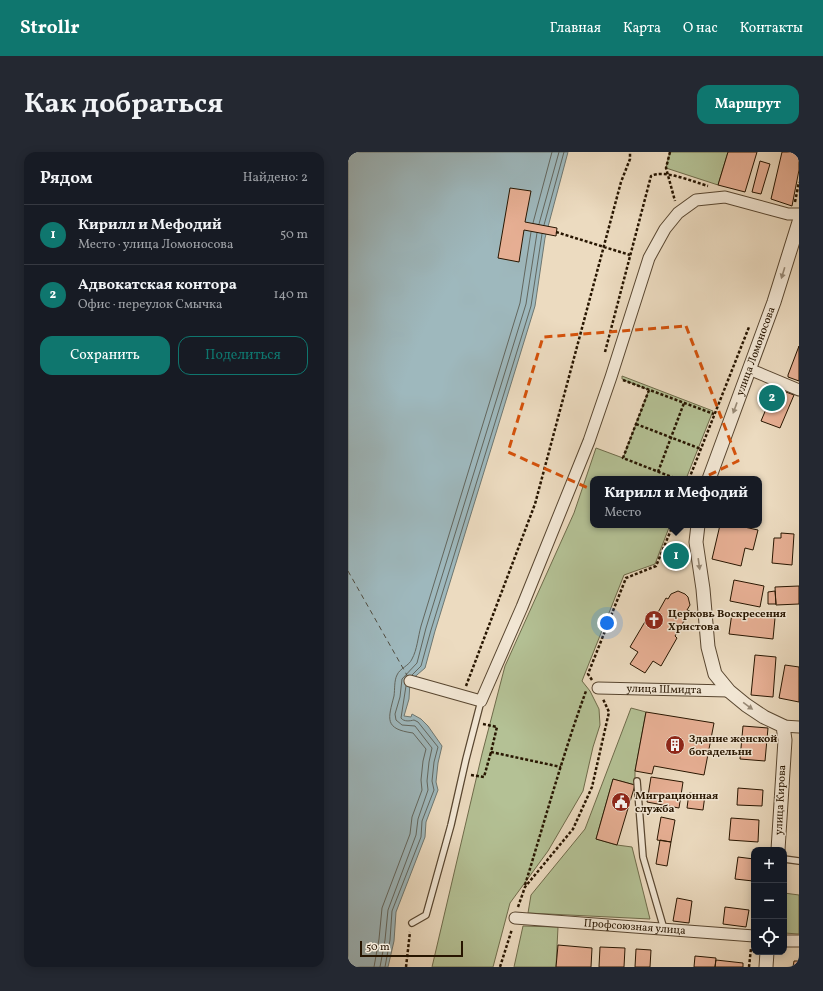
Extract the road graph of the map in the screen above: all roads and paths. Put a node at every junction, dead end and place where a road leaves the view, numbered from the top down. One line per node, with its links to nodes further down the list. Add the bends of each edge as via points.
1 (630, 152): 9 (path)
2 (670, 152): 3 (path, via 666,168)
3 (668, 174): 5 (path); 10 (path, via 656,173 651,176)
4 (799, 182): 6 (path)
5 (678, 213): 6 (street, via 696,200 725,197); 14 (street, via 665,229 649,258)
6 (794, 214)
7 (799, 222): 13 (street, улица Ломоносова, one-way to 13, via 774,302)
8 (556, 232): 9 (path)
9 (603, 247): 10 (path); 31 (path, via 535,504)
10 (630, 255): 12 (path)
11 (749, 326): 18 (path)
12 (604, 356)
13 (749, 369): 16 (street); 25 (street, улица Ломоносова, one-way to 25)
14 (611, 377): 15 (path); 32 (street, via 539,565)
15 (649, 390): 17 (path); 19 (path)
16 (799, 390)
17 (684, 403): 18 (path); 20 (path)
18 (714, 414): 21 (path)
19 (636, 424): 20 (path); 22 (path, via 623,458)
20 (671, 437): 21 (path); 22 (path)
21 (702, 449): 24 (path)
22 (658, 472): 23 (path)
23 (669, 476)
24 (690, 476)
25 (710, 476)
26 (672, 528): 29 (path, via 656,566 626,578 588,674)
27 (698, 528): 30 (street, one-way to 30, via 696,542 708,647 715,674)
28 (410, 681): 31 (street)
29 (593, 687): 30 (street, улица Шмидта); 37 (path, via 568,739); 43 (path, via 609,712 592,787 572,829)
30 (729, 691): 33 (street, one-way to 33, via 764,717)
31 (462, 695): 32 (street)
32 (481, 701): 38 (lane)
33 (783, 726): 35 (street); 40 (street, улица Кирова, via 785,740)
34 (497, 727): 36 (path)
35 (799, 727)
36 (491, 752): 37 (path); 38 (path, via 484,777)
37 (561, 767): 43 (path)
38 (463, 774): 45 (lane, via 426,915)
39 (637, 781): 46 (lane, via 643,857)
40 (778, 847)
41 (787, 859): 42 (lane)
42 (799, 861)
43 (525, 887): 44 (path)
44 (515, 918): 46 (street, Профсоюзная улица); 53 (path)
45 (412, 923): 52 (path)
46 (664, 928): 47 (street, Профсоюзная улица)
47 (751, 936)
48 (787, 941): 49 (street)
49 (799, 941)
50 (751, 952): 54 (path)
51 (767, 955): 55 (street)
52 (406, 967)
53 (500, 967)
54 (749, 967)
55 (766, 967)

